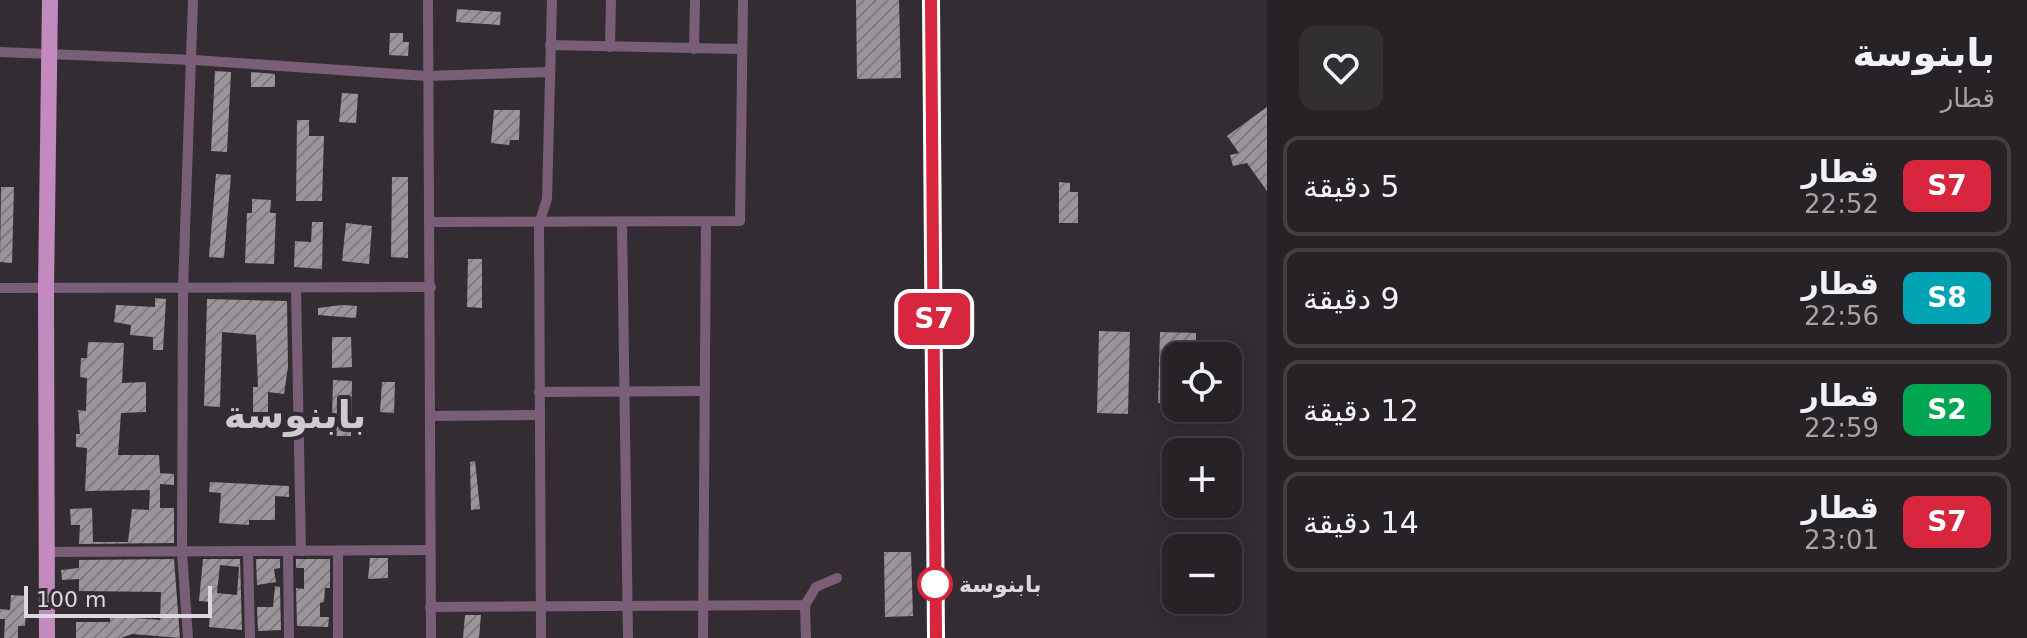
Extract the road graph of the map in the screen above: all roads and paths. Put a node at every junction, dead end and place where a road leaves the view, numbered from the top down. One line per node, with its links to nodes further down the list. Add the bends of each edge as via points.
1 (50, 0): 13 (main road)
2 (193, 0): 14 (street)
3 (428, 0): 16 (street)
4 (552, 0): 8 (street)
5 (611, 0): 9 (street)
6 (695, 0): 10 (street)
7 (743, 0): 11 (street)
8 (550, 45): 9 (street); 15 (street)
9 (610, 47): 10 (street)
10 (694, 49): 11 (street)
11 (740, 49): 18 (street, via 740,221)
12 (0, 52): 13 (street)
13 (51, 55): 14 (street); 24 (main road)
14 (194, 60): 16 (street); 25 (street)
15 (550, 72): 16 (street); 20 (street, via 547,199)
16 (427, 76): 17 (street)
17 (430, 222): 20 (street); 21 (street)
18 (706, 222): 19 (street); 26 (street)
19 (622, 223): 20 (street); 28 (street)
20 (539, 224): 27 (street)
21 (431, 287): 23 (street); 30 (street)
22 (0, 288): 24 (street)
23 (296, 288): 25 (street); 33 (street)
24 (46, 289): 25 (street); 34 (main road)
25 (183, 289): 35 (street)
26 (705, 391): 28 (street); 42 (street)
27 (539, 392): 28 (street); 29 (street)
28 (625, 392): 41 (street)
29 (539, 415): 30 (street); 40 (street)
30 (432, 416): 31 (street)
31 (430, 550): 37 (street); 43 (street)
32 (288, 551): 33 (street); 36 (street); 47 (street)
33 (301, 551): 37 (street)
34 (46, 552): 35 (street); 44 (main road)
35 (182, 552): 36 (street); 45 (street)
36 (248, 552): 46 (street)
37 (338, 552): 48 (street)
38 (837, 578): 39 (street, via 816,587)
39 (805, 605): 42 (street); 53 (street)
40 (542, 606): 41 (street); 43 (street); 50 (street)
41 (628, 606): 42 (street); 51 (street)
42 (703, 606): 52 (street)
43 (430, 607): 49 (street)
44 (47, 638)
45 (188, 638)
46 (250, 638)
47 (289, 638)
48 (338, 638)
49 (431, 638)
50 (541, 638)
51 (628, 638)
52 (703, 638)
53 (806, 638)

